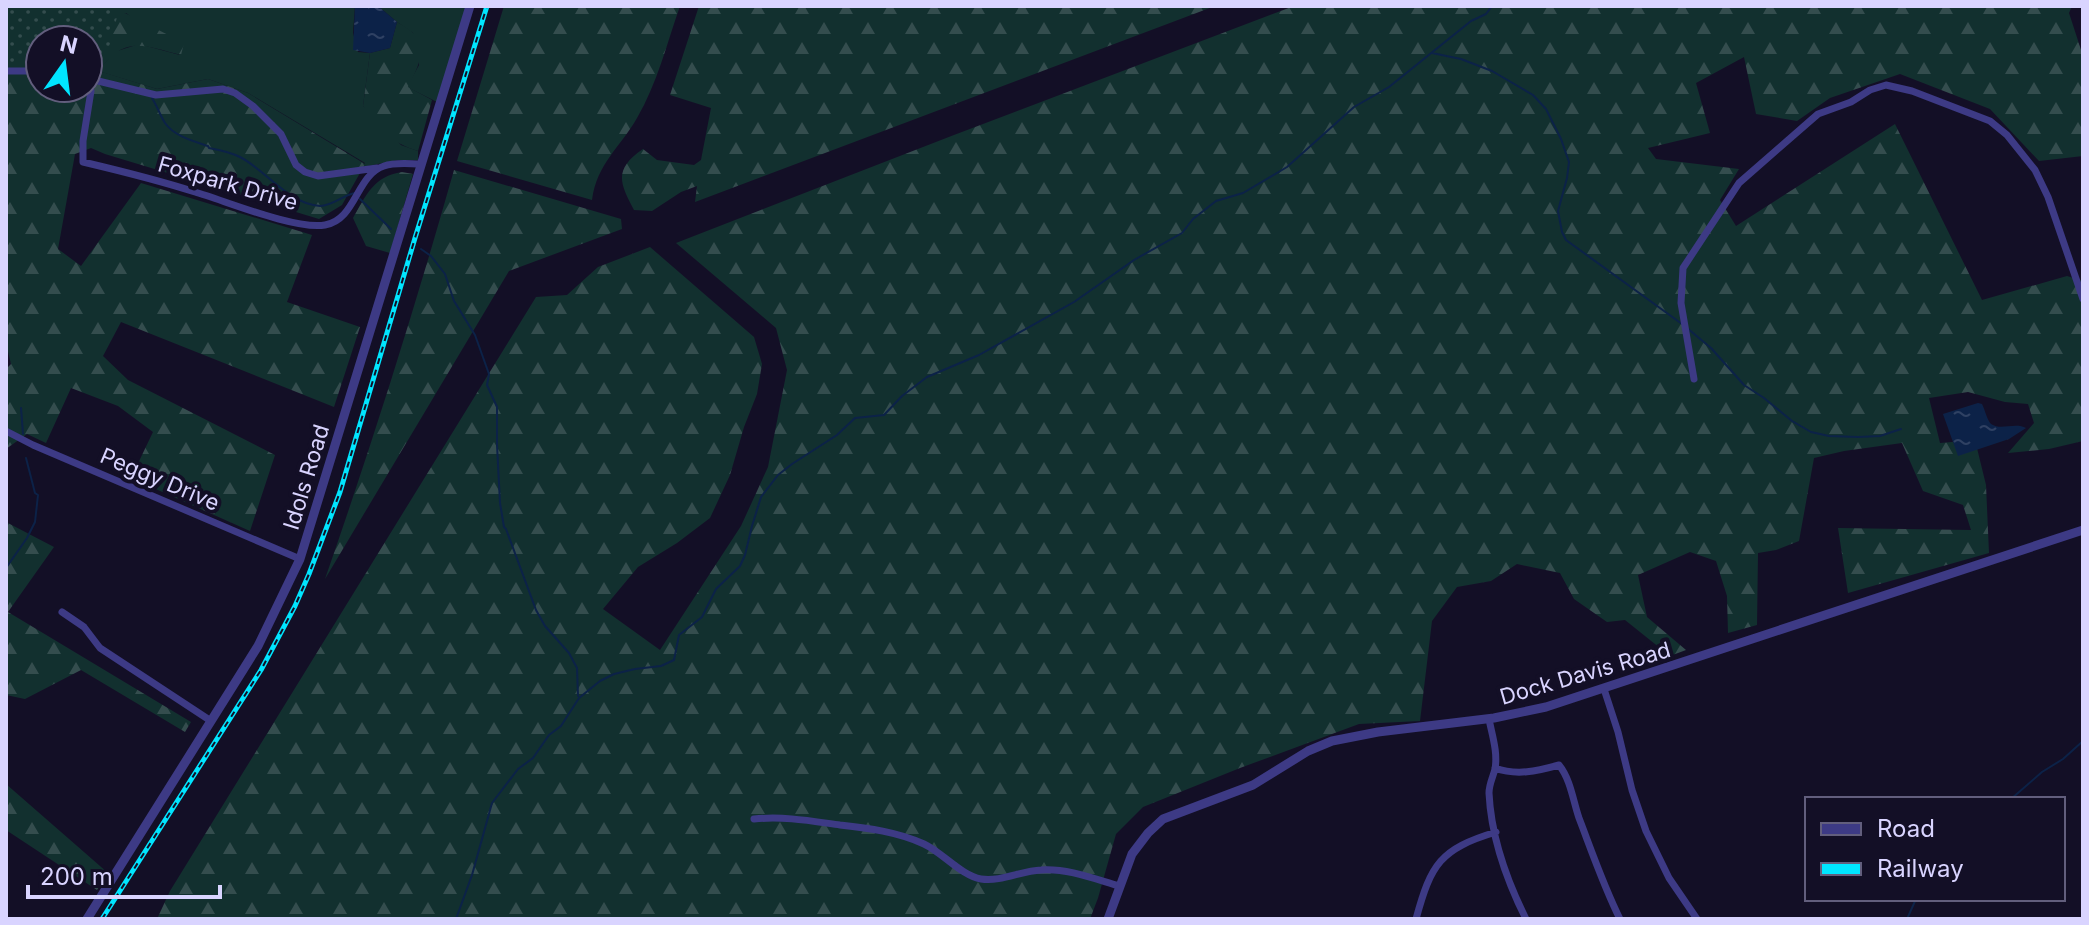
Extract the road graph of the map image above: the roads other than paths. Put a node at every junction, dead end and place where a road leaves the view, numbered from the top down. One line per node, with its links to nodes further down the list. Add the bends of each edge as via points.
1 (470, 6): 4 (street, Idols Road)
2 (104, 82): 5 (street, via 156,95 223,89 235,93 281,134 296,165 318,176)
3 (89, 104): 5 (street, Foxpark Drive, via 83,162 272,217 332,223 371,174)
4 (421, 164): 5 (street); 10 (street, Idols Road)
5 (384, 166)
6 (2083, 299): 7 (street, via 2048,197 2035,170 2007,135 1990,121 1886,85 1818,114 1739,183 1683,268 1681,303)
7 (1694, 379)
8 (6, 431): 10 (street, Peggy Drive)
9 (2083, 530): 12 (street, Dock Davis Road)
10 (300, 559): 14 (street, Idols Road, via 258,646)
11 (62, 612): 14 (street, via 84,627 100,648)
12 (1604, 689): 13 (street, Dock Davis Road); 24 (street, via 1646,831)
13 (1489, 719): 15 (street); 18 (street, Dock Davis Road, via 1321,744 1253,785 1157,823 1132,854)
14 (211, 721): 19 (street, Idols Road)
15 (1495, 768): 17 (street, via 1489,787); 23 (street, via 1509,773 1559,765)
16 (754, 819): 18 (street, via 781,817 876,830 921,842 977,878 995,880 1042,869)
17 (1496, 832): 21 (street, via 1469,840 1443,857 1425,887); 22 (street)
18 (1119, 886): 20 (street, Dock Davis Road)
19 (87, 919)
20 (1108, 919)
21 (1416, 919)
22 (1526, 919)
23 (1620, 919)
24 (1697, 919)

